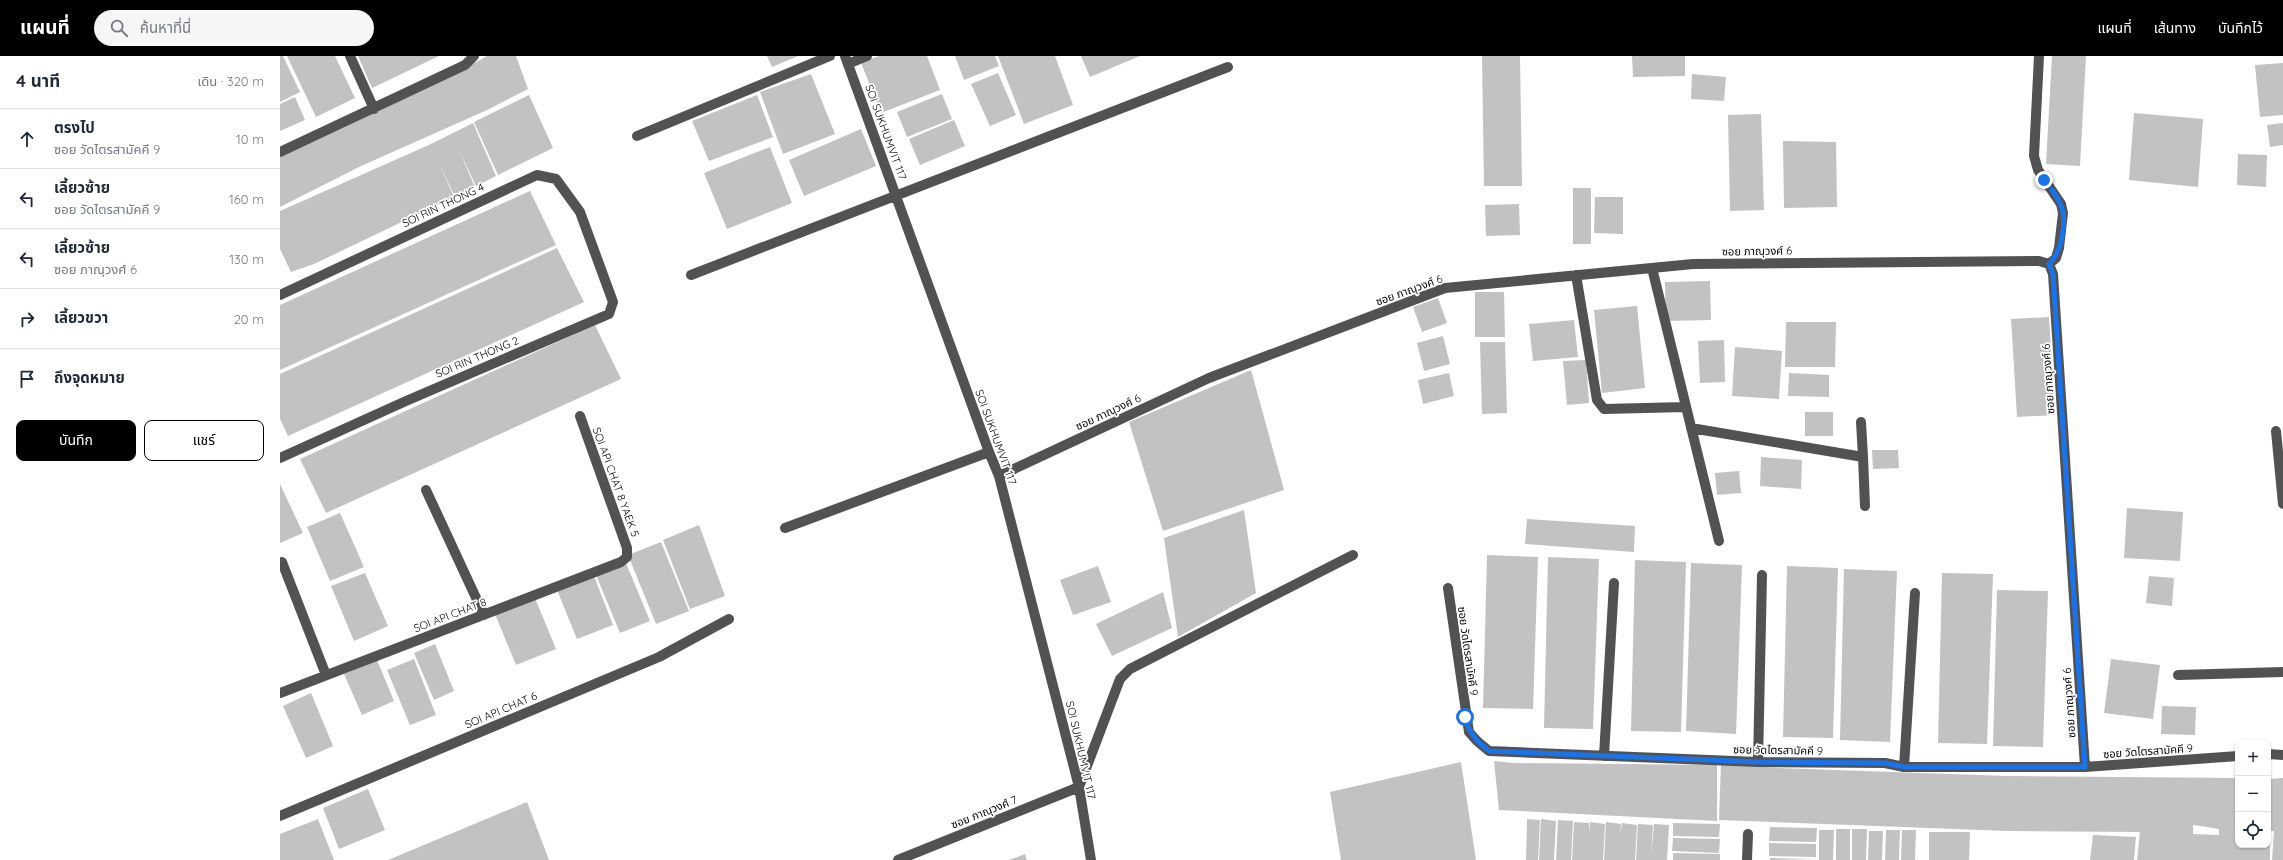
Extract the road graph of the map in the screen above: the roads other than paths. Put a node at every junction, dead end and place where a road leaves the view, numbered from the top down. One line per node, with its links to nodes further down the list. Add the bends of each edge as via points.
1 (350, 56): 8 (street)
2 (474, 56): 8 (street, via 464,65)
3 (830, 56): 9 (street)
4 (867, 56): 6 (street)
5 (2039, 56): 13 (street, via 2034,156 2038,170 2061,204 2062,213 2059,248 2056,258)
6 (847, 60): 11 (street, SOI SUKHUMVIT 117)
7 (1228, 66): 11 (street)
8 (374, 109): 10 (street)
9 (637, 136)
10 (280, 152)
11 (897, 197): 15 (street); 23 (street, SOI SUKHUMVIT 117)
12 (590, 237): 17 (street, SOI RIN THONG 4, via 580,212 556,179 537,175); 24 (street, SOI RIN THONG 2, via 611,292 613,302 609,314)
13 (2049, 264): 14 (street, ซอย ภาณุวงศ์ 6, via 2040,261 1693,264); 51 (street, ซอย ภาณุวงศ์ 6, via 2053,274)
14 (1652, 268): 16 (street, ซอย ภาณุวงศ์ 6); 18 (street)
15 (691, 275)
16 (1576, 275): 18 (street, via 1597,400 1604,409); 26 (street, ซอย ภาณุวงศ์ 6, via 1445,288 1209,378)
17 (280, 295)
18 (1686, 407): 21 (street)
19 (580, 416): 33 (street, SOI API CHAT 8 YAEK 5, via 627,548)
20 (1861, 422): 25 (street)
21 (1691, 428): 25 (street); 31 (street)
22 (2276, 431): 28 (street)
23 (989, 452): 26 (street, SOI SUKHUMVIT 117); 30 (street)
24 (280, 458)
25 (1863, 458): 29 (street)
26 (999, 476): 52 (street, SOI SUKHUMVIT 117)
27 (426, 490): 39 (street)
28 (2283, 504)
29 (1865, 506)
30 (785, 528)
31 (1719, 541)
32 (1353, 555): 52 (street, via 1130,669 1120,679)
33 (627, 557): 39 (street, SOI API CHAT 8, via 622,562)
34 (282, 562): 42 (street)
35 (1762, 575): 49 (street)
36 (1614, 583): 47 (street)
37 (1448, 588): 47 (street, ซอย วัดไตรสามัคคี 9, via 1465,717 1469,732 1477,741 1489,751)
38 (1915, 593): 50 (street)
39 (484, 615): 42 (street, SOI API CHAT 8)
40 (729, 619): 53 (street, SOI API CHAT 6, via 659,657)
41 (2283, 672): 43 (street)
42 (326, 675): 44 (street, SOI API CHAT 8)
43 (2178, 675)
44 (280, 693)
45 (2271, 754): 46 (street)
46 (2283, 755)
47 (1604, 756): 49 (street, ซอย วัดไตรสามัคคี 9)
48 (2235, 756): 51 (street, ซอย วัดไตรสามัคคี 9)
49 (1758, 762): 50 (street, ซอย วัดไตรสามัคคี 9, via 1885,763)
50 (1904, 767): 51 (street, ซอย วัดไตรสามัคคี 9)
51 (2085, 767)
52 (1079, 787): 55 (street, ซอย ภาณุวงศ์ 7); 56 (street, SOI SUKHUMVIT 117)
53 (280, 816)
54 (1748, 834): 57 (street)
55 (898, 860)
56 (1091, 860)
57 (1747, 860)

